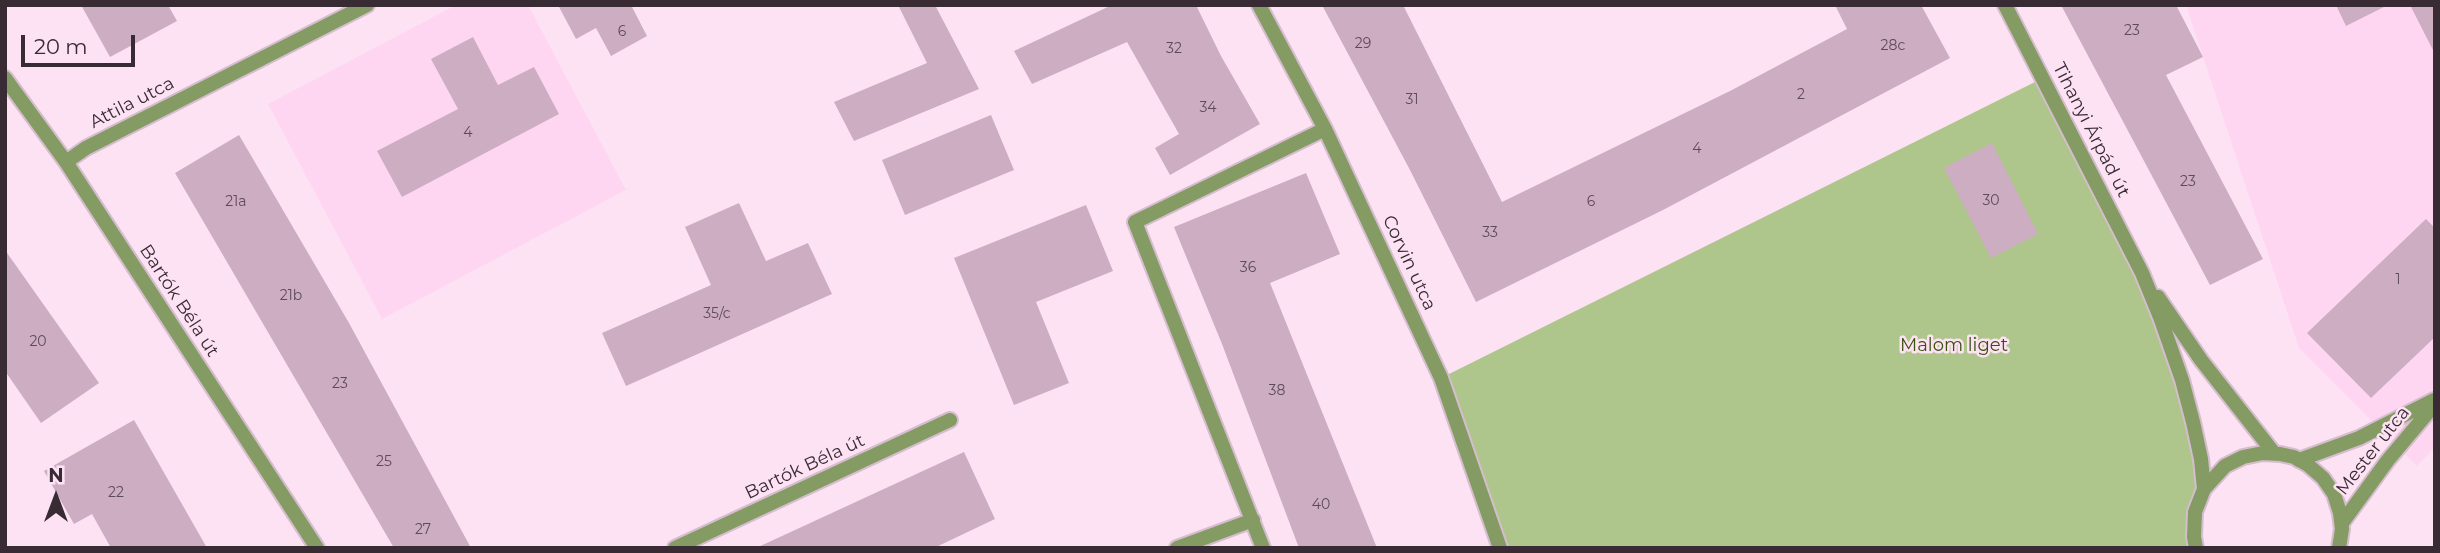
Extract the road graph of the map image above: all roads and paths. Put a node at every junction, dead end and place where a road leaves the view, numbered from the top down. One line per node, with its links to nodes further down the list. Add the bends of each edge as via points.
1 (367, 5): 6 (street, Attila utca)
2 (1259, 5): 5 (street, Corvin utca)
3 (2005, 5): 7 (street, Tihanyi Árpád út)
4 (5, 78): 6 (street, Bartók Béla út)
5 (1325, 129): 13 (street, via 1135,222); 19 (street, Corvin utca, via 1441,378)
6 (66, 162): 15 (street, Bartók Béla út)
7 (2142, 273): 10 (street, Tihanyi Árpád út); 12 (street, Tihanyi Árpád út, via 2182,380)
8 (2435, 402): 11 (street, Mester utca); 14 (street, Mester utca)
9 (950, 420): 16 (street, Bartók Béla út)
10 (2274, 453): 11 (street, Tihanyi Árpád út); 12 (street, Tihanyi Árpád út, via 2234,461)
11 (2300, 460): 14 (street, Tihanyi Árpád út, via 2329,486)
12 (2204, 489): 20 (street, Tihanyi Árpád út, via 2195,512)
13 (1252, 520): 17 (street); 18 (street)
14 (2342, 523): 21 (street, Tihanyi Árpád út)
15 (317, 548)
16 (675, 548)
17 (1177, 548)
18 (1263, 548)
19 (1500, 548)
20 (2196, 548)
21 (2339, 548)

